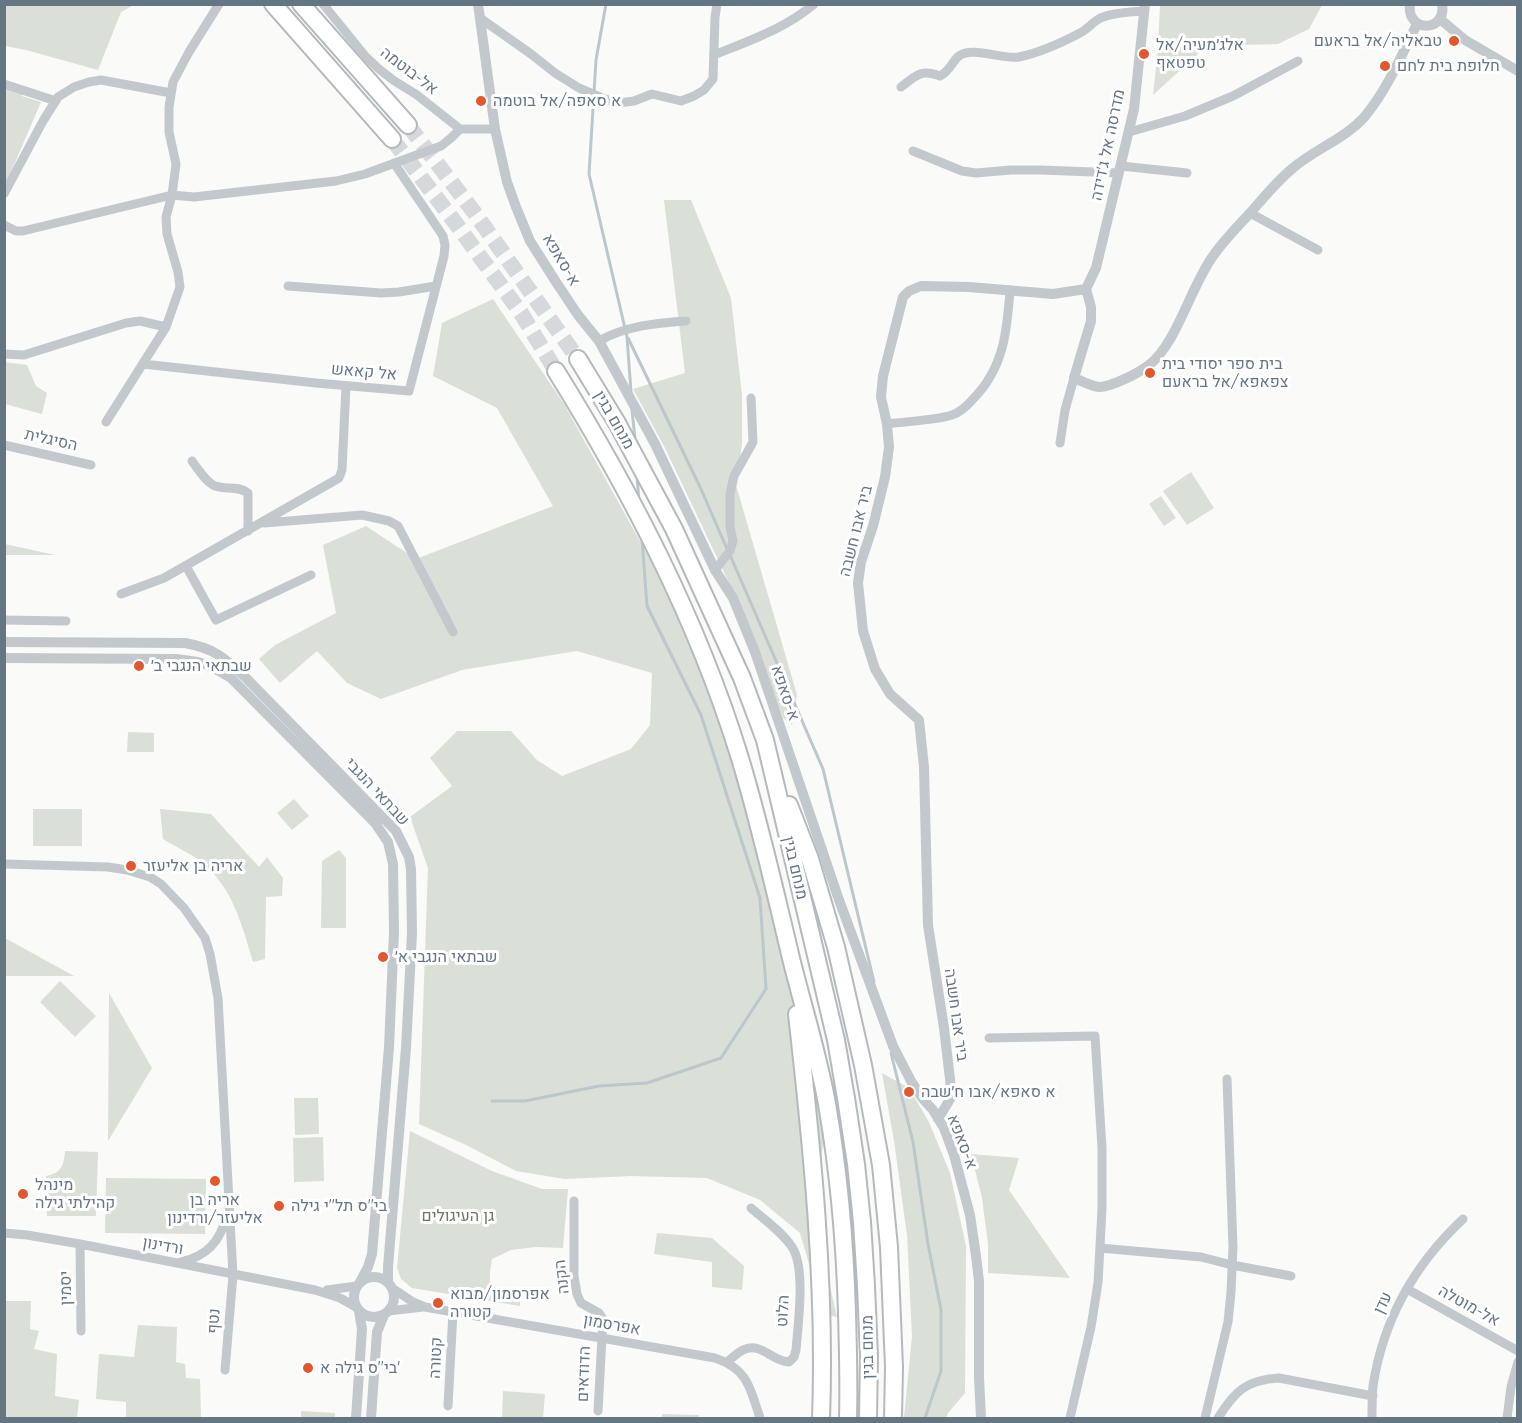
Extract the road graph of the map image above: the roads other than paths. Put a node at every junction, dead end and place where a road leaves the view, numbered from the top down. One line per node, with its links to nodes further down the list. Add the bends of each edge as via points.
1 (219, 4): 19 (street, via 189,52)
2 (273, 4): 25 (highway)
3 (301, 4): 21 (highway)
4 (323, 4): 22 (street, אל-בוטמה, via 379,69)
5 (478, 4): 11 (street, א-סאפא)
6 (717, 4): 14 (street)
7 (814, 4): 14 (street, via 775,30)
8 (1410, 4): 13 (street, via 1411,16)
9 (1442, 4): 12 (street)
10 (1145, 8): 18 (street, via 1101,17 1082,32 1017,57 967,53 940,76 920,74); 24 (street, מדרסה אל ג'דידה)
11 (480, 18): 14 (street, via 555,74 618,103 652,94 681,101 694,96 713,79); 23 (street, א-סאפא)
12 (1440, 19): 13 (street, via 1432,25); 16 (street)
13 (1417, 24): 32 (street, via 1365,116 1291,170)
14 (714, 55)
15 (1298, 61): 24 (street, via 1185,116)
16 (1518, 71)
17 (4, 84): 20 (street)
18 (901, 87)
19 (171, 93): 20 (street, via 101,80 74,87); 31 (street, via 169,132 176,164)
20 (56, 101): 30 (street)
21 (408, 126)
22 (460, 129): 23 (street); 27 (street, via 441,146)
23 (495, 129): 41 (street, א-סאפא, via 507,182 530,241)
24 (1129, 132): 28 (street, מדרסה אל ג'דידה)
25 (392, 139)
26 (913, 151): 28 (street, via 976,173)
27 (394, 163): 31 (street, via 336,181 194,197); 36 (street, אל קאאש, via 443,236 444,256)
28 (1120, 170): 29 (street); 37 (street, מדרסה אל ג'דידה, via 1096,268)
29 (1187, 173)
30 (4, 194)
31 (172, 195): 33 (street, via 23,231); 40 (street, via 166,217 167,234 180,287)
32 (1250, 213): 34 (street); 46 (street, via 1213,255 1167,343 1150,365 1128,378 1099,387)
33 (4, 225)
34 (1318, 250)
35 (288, 286): 36 (street, via 381,293)
36 (436, 286): 47 (street, אל קאאש, via 409,391)
37 (1086, 289): 38 (street, ביר אבו חשבה, via 1053,294); 46 (street, via 1091,321)
38 (1010, 290): 50 (street, via 1002,353 981,391 954,414); 50 (street, ביר אבו חשבה, via 921,286 903,297 883,376 881,397)
39 (686, 321): 41 (street, via 628,328)
40 (166, 327): 42 (street, via 140,321 126,323 24,355); 44 (street)
41 (599, 341): 58 (street, א-סאפא, via 656,444)
42 (4, 354)
43 (578, 359): 66 (highway, מנחם בגין, via 674,529 742,678)
44 (143, 364): 47 (street, אל קאאש); 49 (street)
45 (556, 371): 68 (highway, מנחם בגין, via 632,501 714,683 755,809)
46 (1074, 378): 51 (street)
47 (346, 386): 55 (street, via 339,478)
48 (751, 398): 58 (street, via 753,442 734,476 730,494 733,541)
49 (106, 422)
50 (888, 424): 71 (street, ביר אבו חשבה, via 885,477 858,583 863,632 875,669 890,694 919,720 928,925 952,1096)
51 (1060, 443)
52 (4, 445): 54 (street, הסיגלית)
53 (192, 461): 56 (street, via 213,485 242,488 248,493)
54 (91, 465)
55 (260, 524): 56 (street); 63 (street, via 362,515 398,526)
56 (248, 531): 57 (street)
57 (186, 566): 59 (street, via 216,620); 60 (street)
58 (715, 570): 71 (street, א-סאפא, via 733,598 755,652 893,1046 911,1081)
59 (311, 575)
60 (122, 594)
61 (4, 620): 62 (street)
62 (66, 621)
63 (453, 632)
64 (4, 642): 84 (street, שבתאי הנגבי, via 201,645 246,678 396,831 411,869 412,933 388,1267)
65 (4, 658): 83 (street, שבתאי הנגבי, via 176,659 210,666 231,678 313,759 375,823 388,842 394,885 389,1047 372,1254)
66 (765, 740): 105 (highway, מנחם בגין, via 836,1040 846,1098 861,1211 869,1356); 106 (highway, via 810,859 836,947 863,1065 881,1165 889,1247)
67 (4, 864): 73 (street, via 97,866 140,873 161,884 205,938 218,998)
68 (790, 956): 103 (highway, via 818,1250); 104 (highway, מנחם בגין, via 827,1104 840,1200)
69 (989, 1038): 78 (street, via 1095,1036 1102,1148)
70 (1227, 1079): 80 (street)
71 (938, 1119): 107 (street, א-סאפא, via 961,1179 976,1256)
72 (574, 1201): 92 (street, הקנה, via 574,1285 581,1303 603,1319)
73 (229, 1207): 79 (street, via 213,1245 201,1255); 81 (street)
74 (751, 1208): 94 (street, הלוט, via 783,1236 798,1258 796,1350 789,1362 752,1347)
75 (1463, 1219): 85 (street, עדן, via 1433,1250)
76 (4, 1233): 77 (street, ורדינון)
77 (80, 1244): 79 (street, ורדינון); 91 (street, יסמין)
78 (1100, 1248): 80 (street, via 1201,1257); 108 (street, via 1091,1327)
79 (177, 1263): 81 (street, ורדינון)
80 (1232, 1265): 82 (street); 109 (street, via 1228,1322)
81 (233, 1275): 86 (street, ורדינון); 96 (street, נטף)
82 (1291, 1276)
83 (358, 1284): 84 (street, via 377,1277); 86 (street, ורדינון); 88 (street, via 353,1297)
84 (390, 1286): 87 (street, אפרסמון); 90 (street, via 394,1300)
85 (1407, 1289): 93 (street, אל-מוטלה); 97 (street, עדן, via 1385,1335)
86 (315, 1290): 88 (street, ורדינון, via 340,1298)
87 (425, 1307): 89 (street, אפרסמון); 90 (street, אפרסמון)
88 (357, 1309): 90 (street, via 373,1317); 100 (street, via 362,1329)
89 (453, 1312): 92 (street, אפרסמון); 98 (street, קטורה)
90 (386, 1313): 101 (street, via 377,1332)
91 (81, 1331)
92 (601, 1338): 94 (street, אפרסמון); 99 (street, הדודאים)
93 (1518, 1351)
94 (727, 1362): 102 (street, via 743,1375)
95 (1518, 1362): 112 (street)
96 (225, 1370)
97 (1372, 1396): 110 (street, via 1266,1378 1245,1386); 111 (street, עדן)
98 (448, 1406)
99 (598, 1411)
100 (356, 1419)
101 (371, 1419)
102 (760, 1419)
103 (821, 1419)
104 (848, 1419)
105 (868, 1419)
106 (893, 1419)
107 (981, 1419)
108 (1070, 1419)
109 (1205, 1419)
110 (1218, 1419)
111 (1372, 1419)
112 (1506, 1419)

